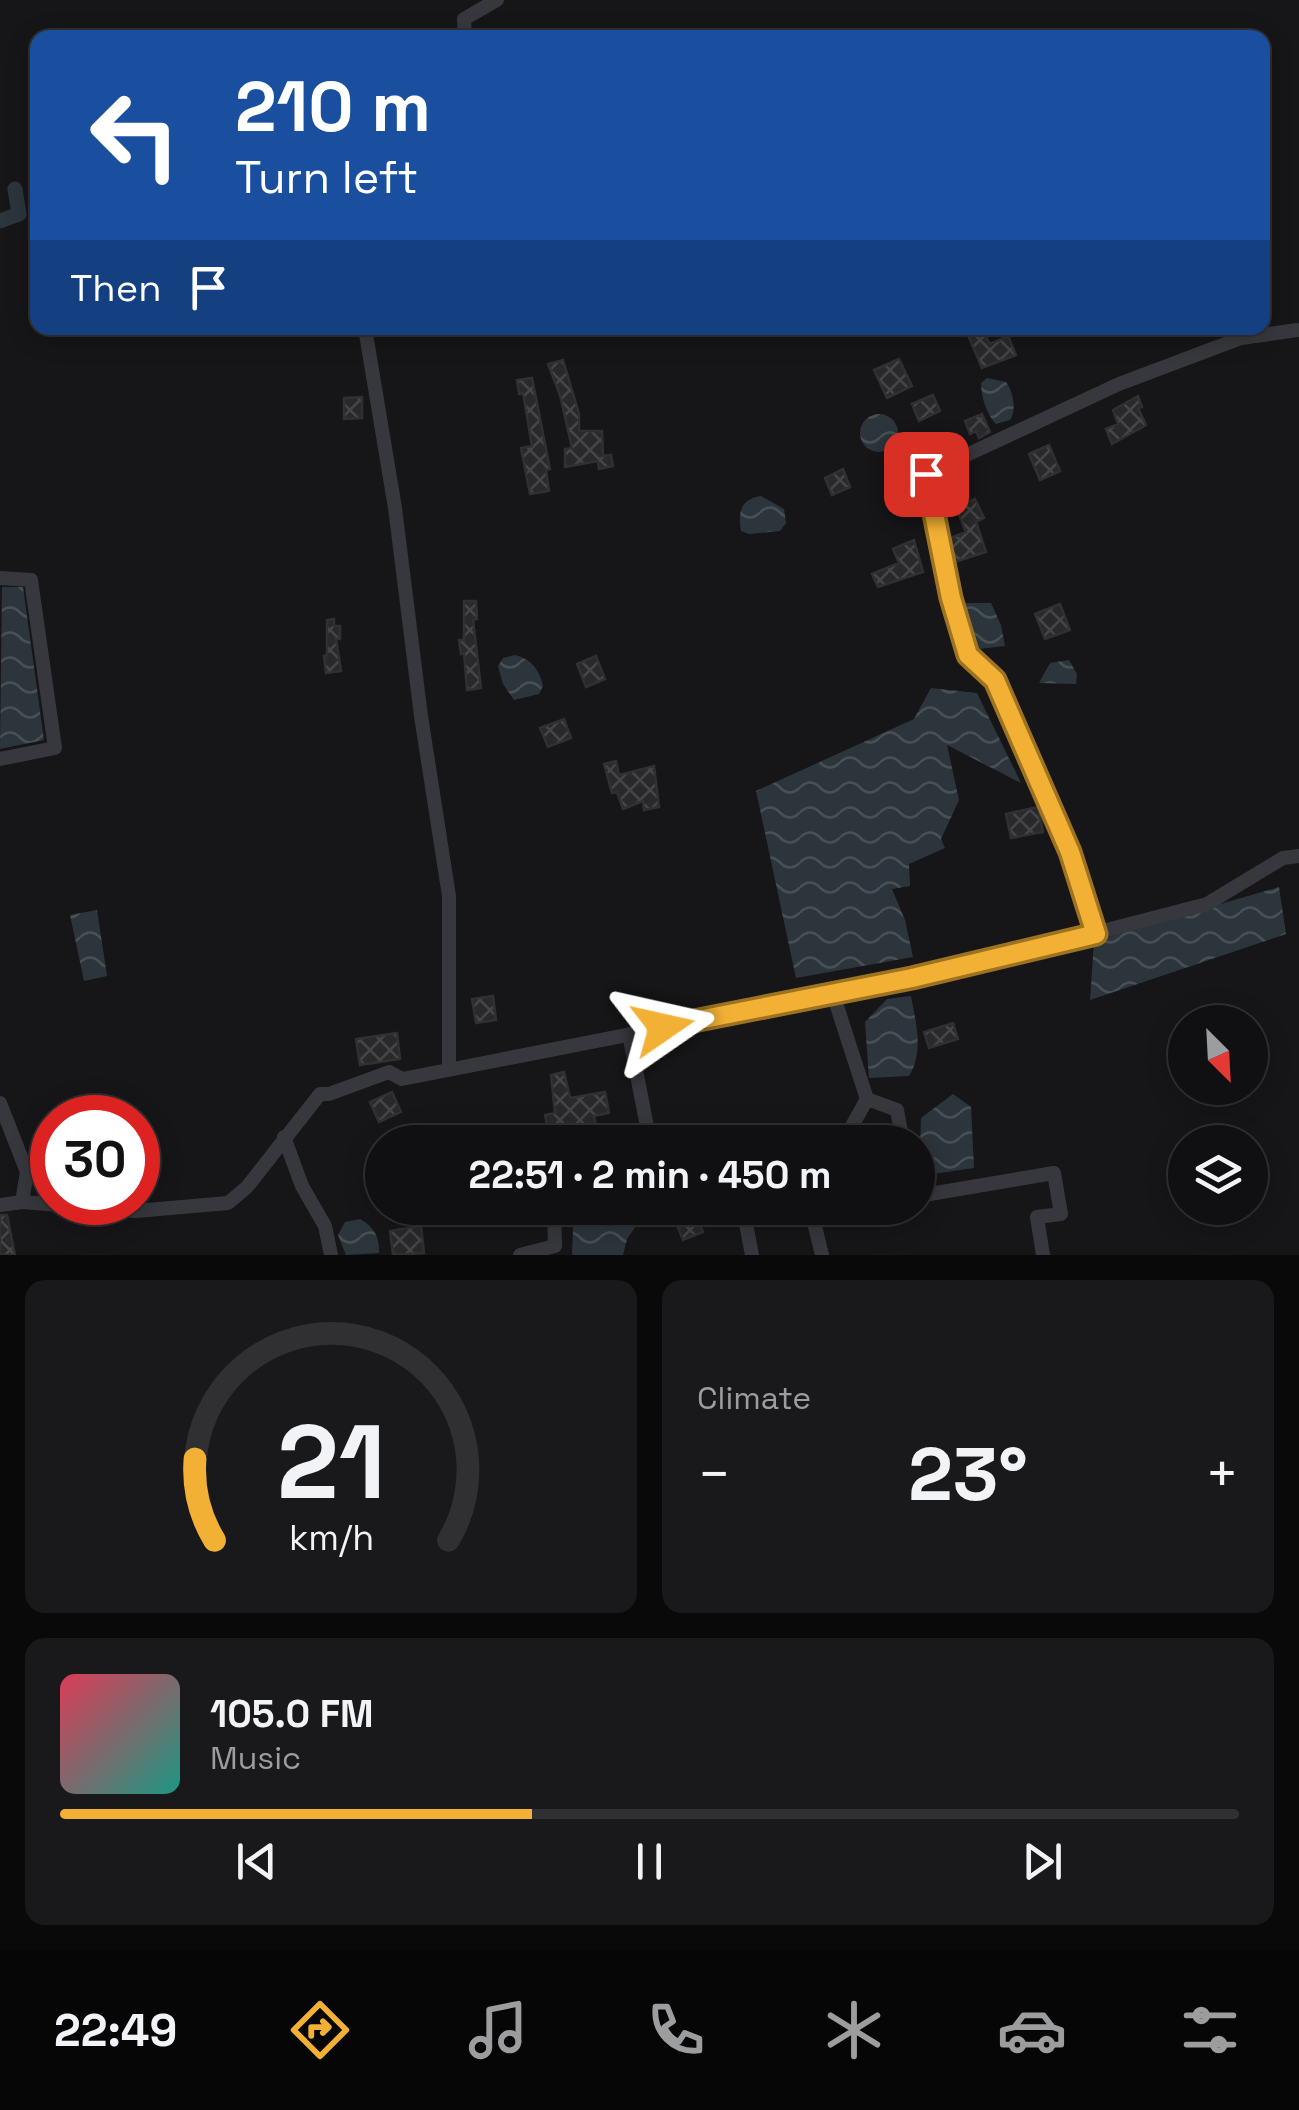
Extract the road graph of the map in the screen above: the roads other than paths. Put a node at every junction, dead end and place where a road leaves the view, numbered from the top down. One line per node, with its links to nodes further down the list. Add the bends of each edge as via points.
1 (497, 0): 2 (street, via 464,19)
2 (465, 30)
3 (1297, 330): 4 (street)
4 (1270, 334)
5 (366, 335): 13 (street, via 449,896)
6 (1263, 335): 10 (street, via 1119,384 926,474 968,655 995,680 1070,852)
7 (0, 578): 8 (street, via 31,580 55,748)
8 (0, 759)
9 (1299, 856): 10 (street, via 1282,858 1207,904)
10 (1096, 934): 11 (street)
11 (833, 994): 12 (street); 14 (street)
12 (629, 1034): 13 (street); 16 (street)
13 (448, 1069): 19 (street, via 402,1079 389,1072 320,1094)
14 (867, 1100): 17 (street); 18 (street, via 897,1110)
15 (0, 1104): 21 (street, via 27,1172)
16 (647, 1125)
17 (853, 1125)
18 (900, 1125)
19 (284, 1137): 21 (street, via 228,1203 136,1211); 26 (street, via 325,1226)
20 (935, 1193): 30 (street, via 1054,1174 1061,1214 1037,1217)
21 (22, 1202): 22 (street)
22 (0, 1205)
23 (554, 1225): 27 (street, via 555,1246)
24 (747, 1225): 28 (street)
25 (815, 1225): 29 (street)
26 (331, 1255)
27 (520, 1255)
28 (752, 1255)
29 (822, 1255)
30 (1043, 1255)

